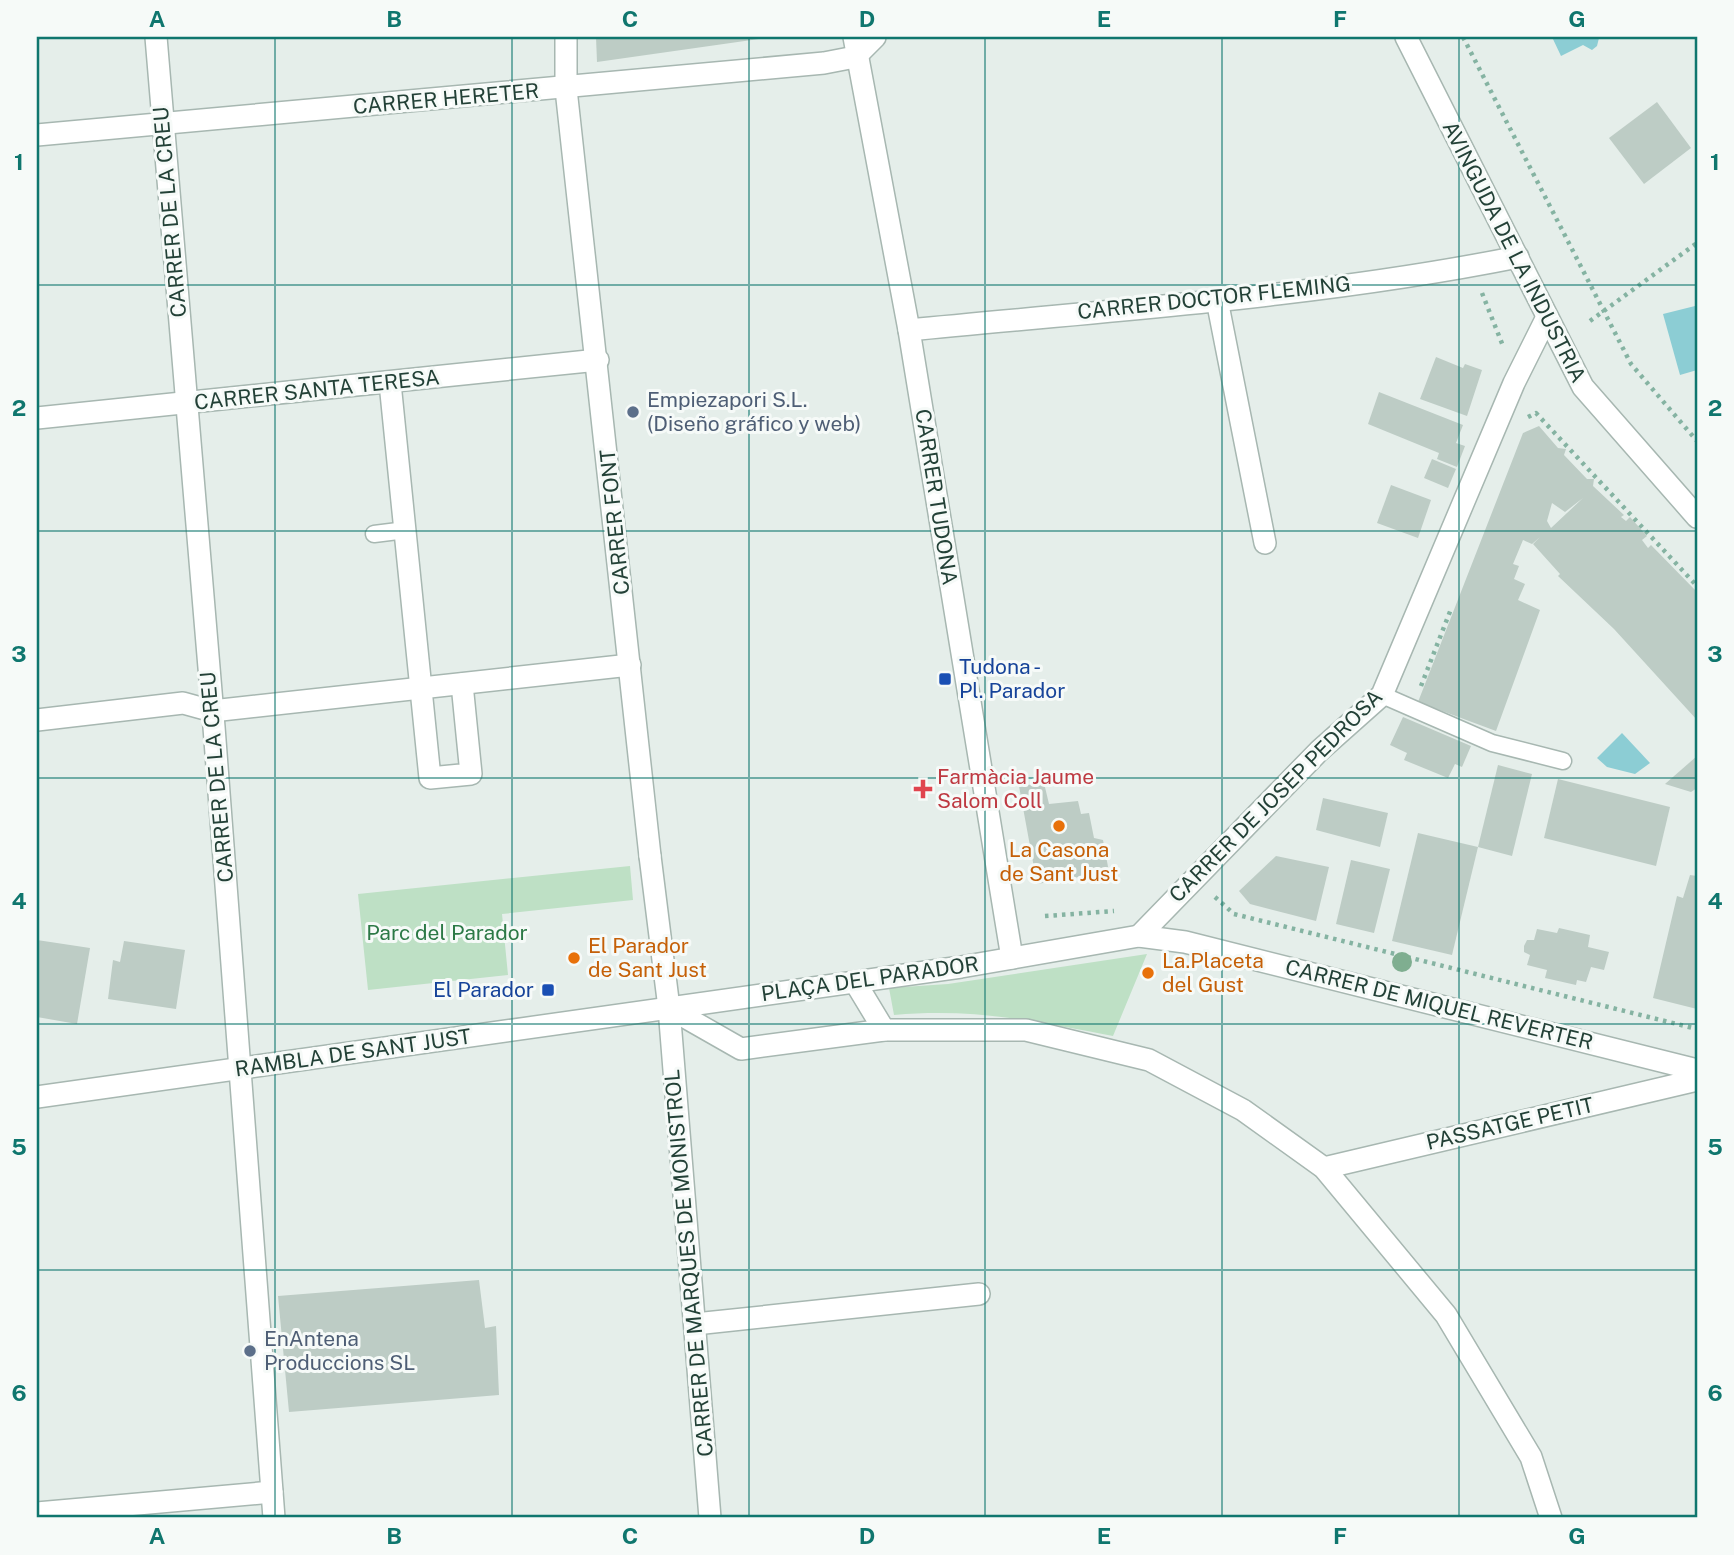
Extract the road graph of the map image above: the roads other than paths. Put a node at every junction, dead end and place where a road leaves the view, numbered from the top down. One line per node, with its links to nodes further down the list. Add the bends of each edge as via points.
1 (156, 37): 7 (street, CARRER DE LA CREU)
2 (566, 37): 6 (street, CARRER FONT)
3 (875, 37): 5 (street)
4 (1405, 37): 9 (street, AVINGUDA DE LA INDUSTRIA)
5 (855, 47): 6 (street, CARRER HERETER, via 824,63); 12 (street, CARRER TUDONA)
6 (566, 89): 7 (street, CARRER HERETER); 13 (street, CARRER FONT)
7 (163, 123): 8 (street, CARRER HERETER); 15 (street, CARRER DE LA CREU)
8 (37, 135)
9 (1518, 257): 10 (street, CARRER DOCTOR FLEMING, via 1452,270); 11 (street, AVINGUDA DE LA INDUSTRIA)
10 (1217, 300): 12 (street, CARRER DOCTOR FLEMING); 20 (street)
11 (1547, 317): 17 (street, AVINGUDA DE LA INDUSTRIA, via 1583,387); 24 (street, CARRER DE JOSEP PEDROSA, via 1514,383)
12 (909, 330): 29 (street, CARRER TUDONA)
13 (598, 360): 14 (street, CARRER SANTA TERESA); 21 (street, CARRER FONT)
14 (390, 383): 15 (street, CARRER SANTA TERESA); 18 (street)
15 (186, 404): 16 (street, CARRER SANTA TERESA); 25 (street, CARRER DE LA CREU)
16 (37, 418)
17 (1697, 517)
18 (406, 530): 19 (lane); 23 (street)
19 (374, 534)
20 (1265, 543)
21 (630, 665): 22 (street); 31 (street, CARRER FONT)
22 (462, 684): 23 (street); 23 (street, via 471,774 430,778)
23 (422, 688): 25 (street)
24 (1382, 695): 27 (lane, via 1492,743); 28 (street, CARRER DE JOSEP PEDROSA, via 1319,751)
25 (212, 711): 26 (street, via 183,703); 33 (street, CARRER DE LA CREU)
26 (37, 720)
27 (1563, 761)
28 (1139, 936): 29 (street, PLAÇA DEL PARADOR); 34 (street, CARRER DE MIQUEL REVERTER, via 1185,942)
29 (1012, 958): 30 (street, PLAÇA DEL PARADOR)
30 (855, 982): 31 (street, PLAÇA DEL PARADOR); 32 (street)
31 (669, 1008): 32 (street, via 741,1049); 33 (street, RAMBLA DE SANT JUST); 39 (street, CARRER DE MARQUES DE MONISTROL)
32 (884, 1030): 37 (street, via 1026,1030 1149,1060 1243,1110)
33 (240, 1070): 36 (street, RAMBLA DE SANT JUST); 40 (street, CARRER DE LA CREU)
34 (1697, 1070)
35 (1697, 1080): 37 (street, PASSATGE PETIT)
36 (37, 1097)
37 (1324, 1168): 44 (street, via 1446,1315 1531,1457)
38 (979, 1294): 39 (street)
39 (695, 1324): 43 (street, CARRER DE MARQUES DE MONISTROL)
40 (272, 1492): 41 (street); 42 (street, CARRER DE LA CREU)
41 (37, 1513)
42 (274, 1518)
43 (709, 1518)
44 (1551, 1518)

